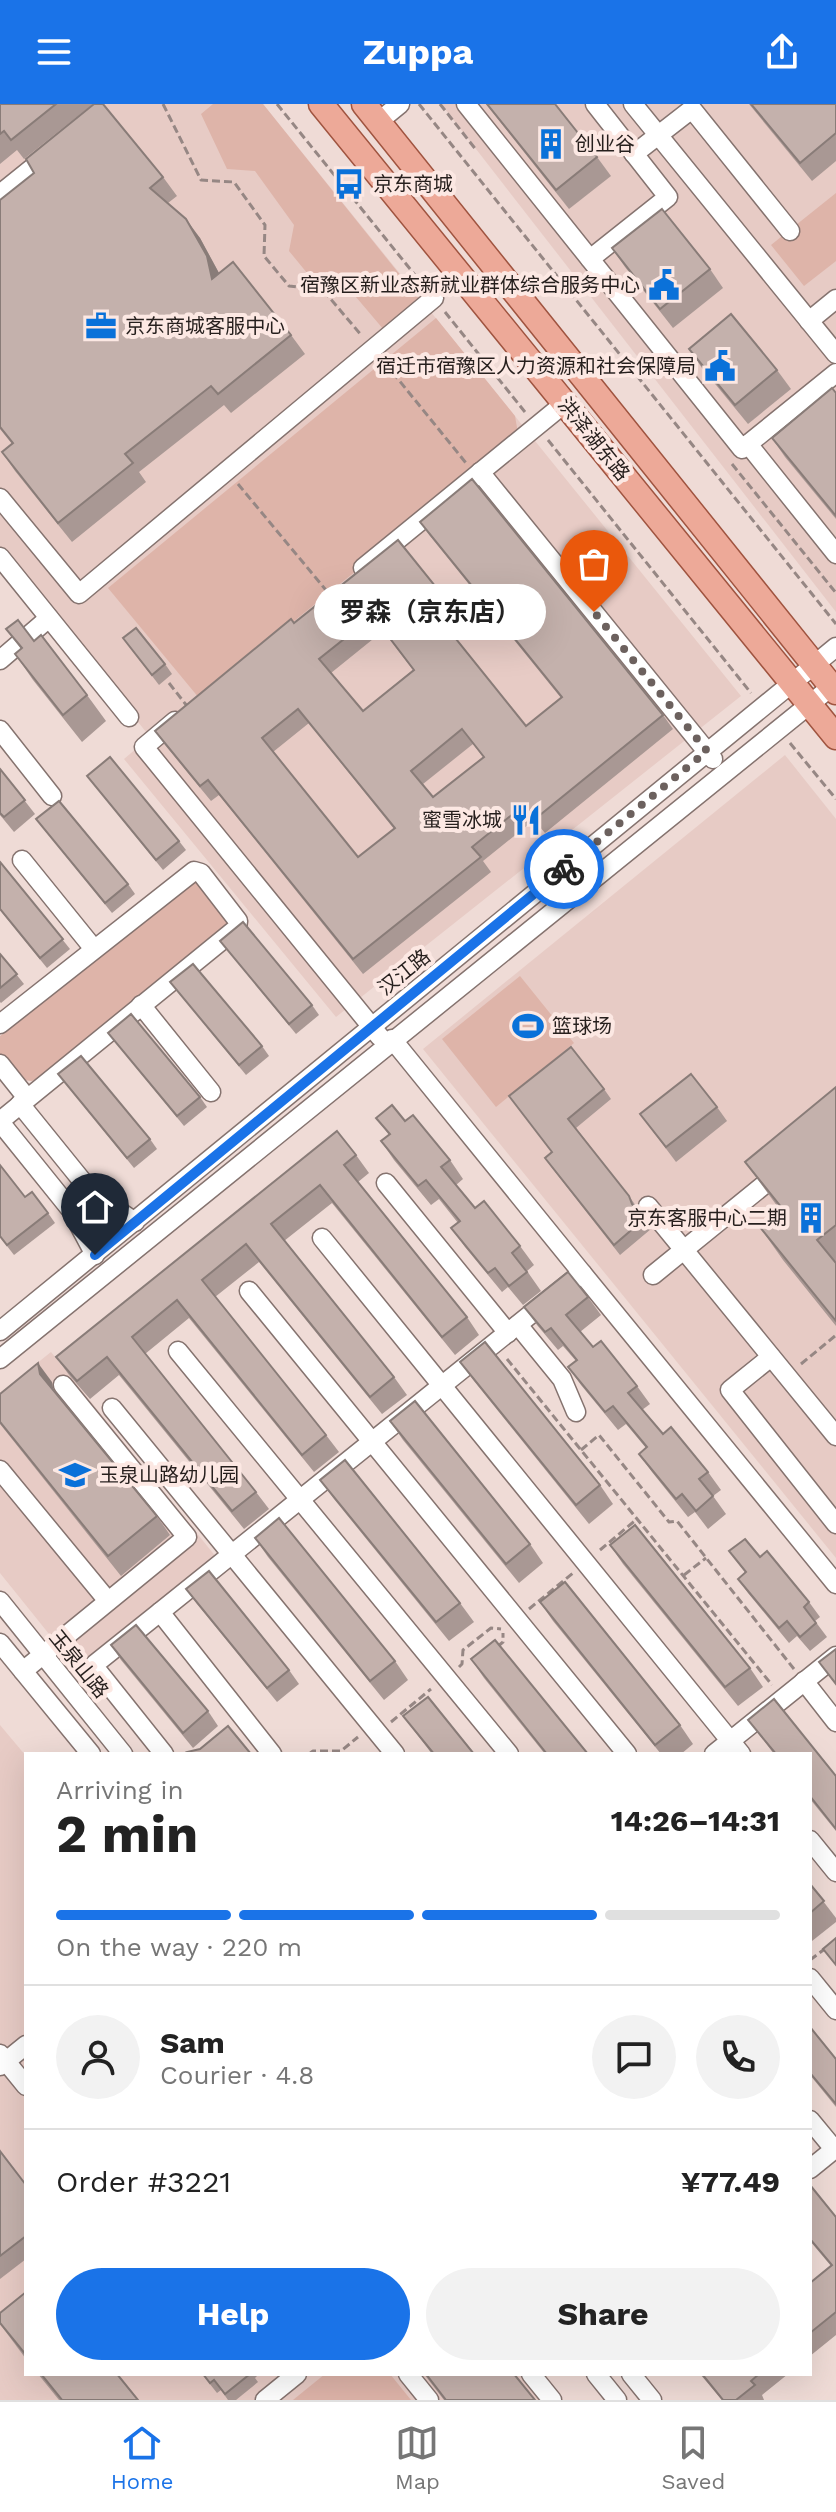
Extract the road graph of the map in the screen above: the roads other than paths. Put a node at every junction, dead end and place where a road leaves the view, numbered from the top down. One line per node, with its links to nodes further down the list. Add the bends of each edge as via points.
1 (321, 104): 19 (main road, 洪泽湖东路)
2 (400, 104): 7 (street)
3 (595, 104): 10 (street)
4 (633, 104): 8 (street)
5 (473, 106): 13 (street)
6 (695, 106): 8 (street); 12 (street)
7 (371, 113): 29 (main road, 洪泽湖东路)
8 (659, 135): 10 (street); 16 (street)
9 (62, 144): 11 (street)
10 (634, 154): 13 (street, via 668,197)
11 (0, 194)
12 (790, 231)
13 (590, 259): 20 (street, via 742,449)
14 (434, 298): 22 (street, via 79,594)
15 (836, 299): 16 (street)
16 (809, 321): 17 (street)
17 (836, 354)
18 (836, 373): 20 (street)
19 (565, 403): 21 (street); 30 (main road, 洪泽湖东路)
20 (748, 444): 23 (street)
21 (478, 474): 25 (street); 37 (street)
22 (0, 498)
23 (836, 554)
24 (0, 557): 26 (street)
25 (330, 595)
26 (49, 618): 28 (street); 34 (street)
27 (836, 647): 29 (street, 汉江路)
28 (0, 660)
29 (814, 664): 30 (street, 汉江路); 31 (main road, 洪泽湖东路)
30 (791, 683): 32 (main road, 洪泽湖东路); 37 (street, 汉江路)
31 (835, 687): 32 (street)
32 (809, 705): 36 (main road, 洪泽湖东路); 38 (street)
33 (190, 709): 44 (street, via 144,747)
34 (129, 717)
35 (0, 730): 39 (street)
36 (836, 737)
37 (707, 751): 38 (street); 44 (street, 汉江路)
38 (725, 773): 45 (street)
39 (52, 796)
40 (22, 860): 41 (street)
41 (94, 949): 42 (street, via 186,875 201,873 233,912 237,928); 43 (street)
42 (141, 1005): 47 (street); 48 (street)
43 (0, 1024)
44 (372, 1027): 45 (street); 54 (street, 汉江路)
45 (389, 1042): 58 (street); 65 (street)
46 (0, 1064): 48 (street)
47 (211, 1092)
48 (23, 1101): 49 (street); 54 (street, via 92,1193)
49 (0, 1121): 50 (street)
50 (6, 1142): 57 (street, via 71,1210)
51 (801, 1155): 56 (street)
52 (386, 1183): 62 (street)
53 (648, 1206): 56 (street)
54 (135, 1222): 57 (street, 汉江路)
55 (322, 1238): 67 (street)
56 (684, 1249): 59 (street); 64 (street)
57 (95, 1255): 61 (street, 汉江路)
58 (582, 1273): 62 (street); 76 (street)
59 (653, 1275)
60 (249, 1291): 71 (street)
61 (0, 1331)
62 (507, 1334): 67 (street); 69 (street, via 562,1379)
63 (178, 1351): 73 (street)
64 (771, 1357): 70 (street); 74 (street, via 730,1390)
65 (0, 1359)
66 (63, 1385): 78 (street, via 187,1537)
67 (442, 1385): 71 (street); 86 (street)
68 (112, 1408): 75 (street)
69 (576, 1412)
70 (836, 1436)
71 (372, 1442): 73 (street); 93 (street, via 510,1624)
72 (0, 1470): 78 (street)
73 (300, 1500): 75 (street); 92 (street)
74 (836, 1524)
75 (232, 1555): 79 (street); 91 (street)
76 (836, 1584)
77 (0, 1601): 81 (street, 玉泉山路)
78 (108, 1601): 81 (street)
79 (160, 1612): 89 (street, via 95,1664); 90 (street, via 240,1724)
80 (0, 1643): 83 (street)
81 (43, 1655): 83 (street); 88 (street, 玉泉山路)
82 (836, 1656): 84 (street)
83 (23, 1671): 87 (street)
84 (804, 1681): 85 (street); 86 (street)
85 (836, 1722)
86 (735, 1748)
87 (89, 1752)
88 (121, 1752)
89 (162, 1752)
90 (270, 1752)
91 (393, 1752)
92 (507, 1752)
93 (625, 1752)
94 (812, 1842): 95 (street)
95 (836, 1872)
96 (812, 1980): 97 (street)
97 (836, 2010)
98 (24, 2046): 99 (street)
99 (2, 2060): 100 (street)
100 (24, 2084)
101 (812, 2122): 102 (street)
102 (835, 2148): 103 (street)
103 (812, 2167)
104 (295, 2376): 109 (street)
105 (410, 2376): 110 (street)
106 (533, 2376): 111 (street)
107 (598, 2376): 112 (street)
108 (633, 2376): 113 (street)
109 (265, 2400)
110 (429, 2400)
111 (552, 2400)
112 (617, 2400)
113 (652, 2400)

